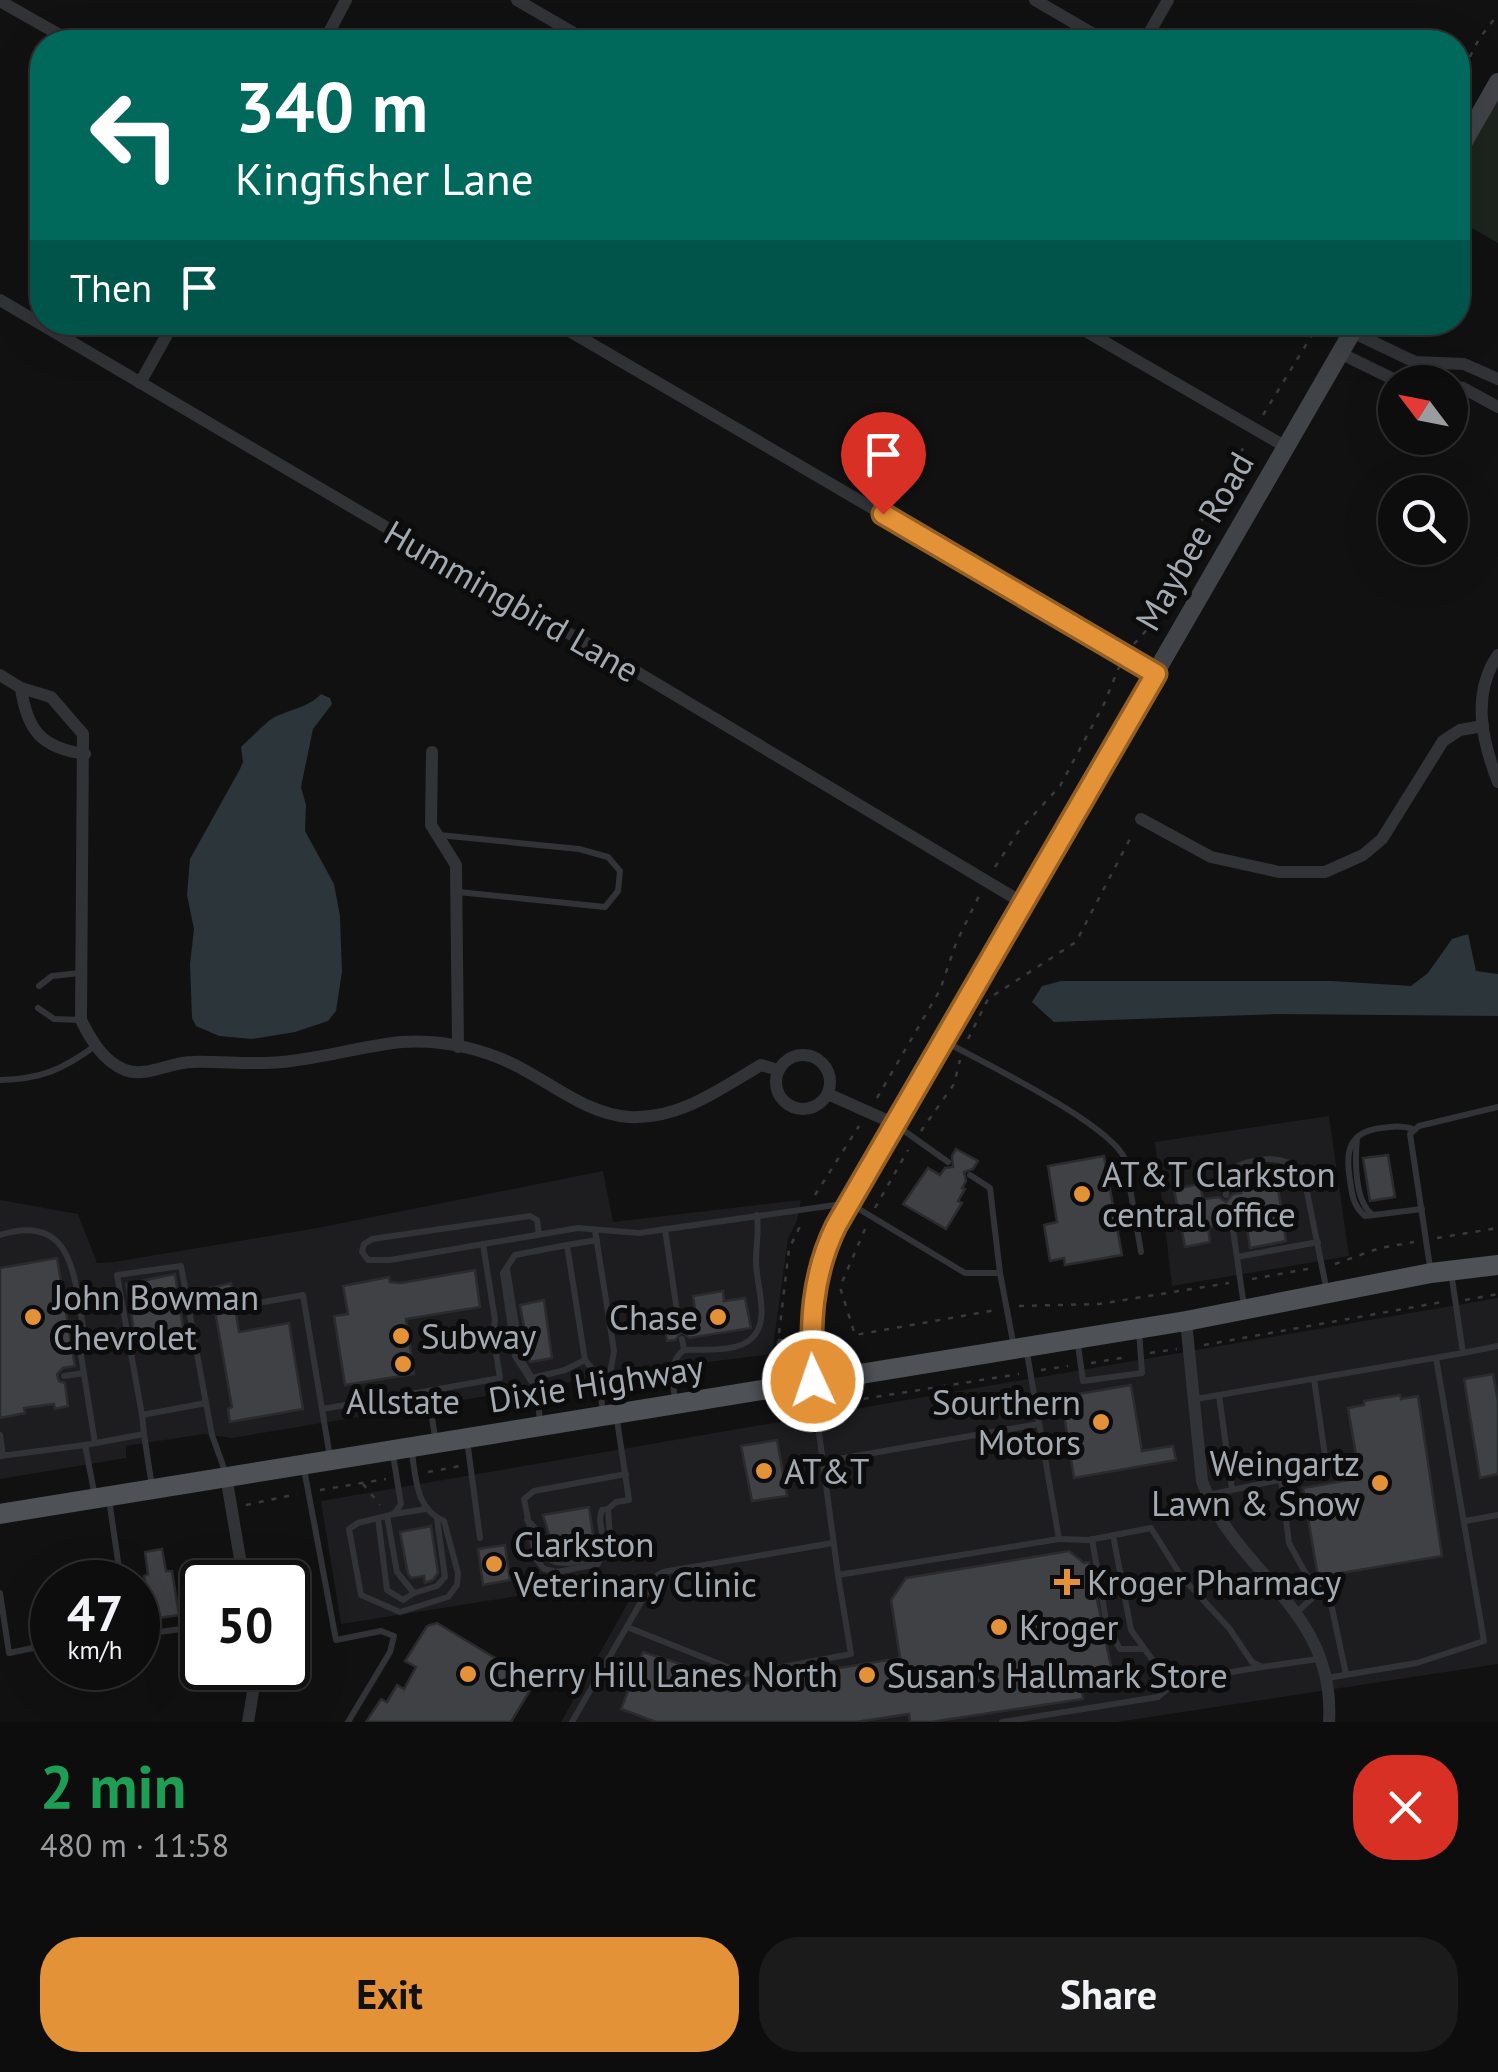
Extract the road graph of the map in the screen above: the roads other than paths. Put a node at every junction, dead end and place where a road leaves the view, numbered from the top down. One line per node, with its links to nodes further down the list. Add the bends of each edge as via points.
1 (346, 0): 7 (street)
2 (516, 0): 8 (street)
3 (1035, 0): 9 (street)
4 (1168, 0): 10 (street)
5 (0, 1): 6 (street)
6 (51, 30)
7 (330, 30)
8 (568, 30)
9 (1086, 30)
10 (1151, 30)
11 (1498, 82): 12 (main road)
12 (1470, 131)
13 (0, 300): 14 (street, Hummingbird Lane)
14 (30, 318)
15 (58, 335): 26 (street, Hummingbird Lane)
16 (167, 335): 26 (street)
17 (576, 335): 31 (street)
18 (1092, 335): 29 (street)
19 (1351, 335): 21 (main road, Maybee Road)
20 (1367, 335): 22 (street)
21 (1340, 353): 24 (street); 29 (main road, Maybee Road)
22 (1415, 362): 23 (street); 25 (street, via 1464,364)
23 (1415, 365)
24 (1378, 371)
25 (1498, 379)
26 (140, 384): 41 (street, Hummingbird Lane)
27 (1468, 391): 28 (street)
28 (1498, 408)
29 (1286, 447): 31 (main road, Maybee Road)
30 (1498, 654): 34 (street, via 1483,690)
31 (1156, 674): 41 (main road, Maybee Road)
32 (0, 675): 33 (street)
33 (21, 688): 36 (street, via 50,698 83,734); 36 (street, via 24,712 44,739 56,750)
34 (1482, 726): 37 (street); 38 (street, via 1442,741 1382,839 1325,872 1279,872 1211,857)
35 (432, 752): 39 (street, via 431,825)
36 (84, 754): 42 (street)
37 (1498, 782)
38 (1141, 819)
39 (437, 835): 40 (street, via 456,866); 40 (lane, via 579,850 608,857 620,871 618,890 605,907)
40 (457, 892): 48 (street)
41 (1022, 903): 46 (main road, Maybee Road)
42 (80, 974): 43 (lane, via 52,976); 45 (street)
43 (39, 986)
44 (38, 1008): 45 (lane, via 54,1019)
45 (82, 1020): 47 (street)
46 (943, 1040): 53 (main road, Maybee Road); 70 (lane, via 1120,1147)
47 (96, 1046): 48 (street, via 104,1058 138,1072 189,1061 286,1062 405,1042); 50 (lane, via 34,1079)
48 (458, 1046): 49 (street, via 522,1068 598,1110 627,1116 658,1116 692,1104 761,1065)
49 (778, 1070): 51 (street, via 777,1091 791,1106 812,1108); 51 (street, via 794,1056 815,1056 829,1072)
50 (0, 1080)
51 (828, 1094): 53 (street)
52 (1498, 1107): 54 (lane)
53 (894, 1124): 55 (lane); 58 (main road, Maybee Road)
54 (1413, 1129): 59 (lane); 59 (lane, via 1366,1130 1346,1160 1356,1209 1365,1216)
55 (948, 1162)
56 (970, 1175): 74 (lane, via 990,1188)
57 (1226, 1196): 67 (lane, via 1228,1171 1238,1165 1291,1161 1303,1172)
58 (849, 1202): 60 (lane); 74 (lane, via 966,1273); 93 (main road, Maybee Road, via 826,1246 812,1296)
59 (1422, 1208): 73 (lane, via 1426,1240)
60 (757, 1216): 63 (lane); 85 (lane, via 761,1313 754,1338 729,1348)
61 (1232, 1223): 71 (lane)
62 (595, 1230): 63 (lane); 65 (lane); 66 (lane)
63 (665, 1230): 78 (lane)
64 (0, 1235): 89 (lane, via 40,1231 60,1240 70,1256)
65 (539, 1235): 68 (lane); 68 (lane, via 530,1216 372,1240 362,1252 368,1260 390,1260)
66 (596, 1240): 69 (lane); 100 (lane, via 614,1350)
67 (1318, 1242): 71 (lane); 75 (lane)
68 (482, 1244): 94 (lane, via 500,1378)
69 (567, 1245): 88 (lane); 91 (lane, via 522,1252 502,1279 514,1356)
70 (1141, 1252)
71 (1237, 1257): 77 (lane)
72 (1498, 1265): 73 (main road, Dixie Highway)
73 (1441, 1272): 75 (main road, Dixie Highway); 86 (lane)
74 (1000, 1273): 84 (lane)
75 (1328, 1293): 77 (main road, Dixie Highway)
76 (258, 1304): 99 (lane, via 303,1296)
77 (1244, 1310): 79 (main road, Dixie Highway)
78 (678, 1318)
79 (1186, 1321): 80 (main road, Dixie Highway); 96 (street)
80 (1138, 1328): 81 (main road, Dixie Highway); 81 (lane, via 1142,1373 1083,1380)
81 (1078, 1338): 84 (main road, Dixie Highway)
82 (682, 1339): 85 (lane)
83 (1498, 1346): 86 (lane)
84 (1020, 1348): 93 (main road, Dixie Highway); 103 (lane)
85 (684, 1350): 98 (lane, via 673,1363)
86 (1463, 1353): 87 (lane)
87 (1436, 1358): 92 (lane); 128 (lane)
88 (585, 1360): 91 (lane); 100 (lane)
89 (84, 1373): 90 (lane); 108 (lane)
90 (64, 1376)
91 (532, 1378): 102 (lane)
92 (1314, 1379): 95 (lane); 117 (lane, via 1327,1470)
93 (813, 1381): 98 (main road, Dixie Highway); 113 (lane)
94 (428, 1392): 99 (lane); 107 (lane)
95 (1219, 1395): 96 (lane); 119 (lane)
96 (1195, 1399): 120 (street)
97 (206, 1402): 101 (lane); 101 (lane, via 181,1266 117,1275); 116 (lane)
98 (676, 1403): 100 (main road, Dixie Highway)
99 (322, 1408): 112 (lane)
100 (610, 1413): 102 (main road, Dixie Highway); 115 (lane)
101 (142, 1415): 104 (lane)
102 (540, 1424): 106 (main road, Dixie Highway)
103 (1039, 1424): 113 (lane); 131 (lane)
104 (144, 1434): 108 (lane); 118 (lane)
105 (0, 1435): 111 (lane)
106 (466, 1436): 107 (main road, Dixie Highway); 130 (lane)
107 (436, 1442): 110 (main road, Dixie Highway)
108 (96, 1443): 109 (lane)
109 (85, 1444): 111 (lane); 121 (lane)
110 (401, 1447): 112 (main road, Dixie Highway); 122 (lane); 124 (lane, via 401,1504)
111 (2, 1456)
112 (330, 1459): 114 (main road, Dixie Highway)
113 (821, 1462): 133 (lane)
114 (303, 1463): 116 (main road, Dixie Highway); 151 (lane, via 336,1640 382,1631 394,1636)
115 (626, 1474): 115 (lane, via 629,1500 608,1509 610,1537 598,1564 544,1569 524,1499 534,1491)
116 (226, 1476): 118 (main road, Dixie Highway); 135 (street)
117 (1281, 1480): 119 (lane); 137 (lane, via 1289,1543)
118 (152, 1490): 121 (main road, Dixie Highway)
119 (1232, 1490): 120 (lane)
120 (1206, 1495): 140 (street, via 1224,1527)
121 (102, 1499): 123 (main road, Dixie Highway); 134 (lane)
122 (426, 1509): 124 (lane); 127 (lane)
123 (0, 1514)
124 (391, 1515): 126 (lane); 139 (lane, via 397,1572)
125 (1498, 1515): 128 (lane)
126 (378, 1518): 127 (lane, via 349,1530 358,1588 400,1612 448,1597 458,1585 448,1532); 139 (lane, via 387,1590 404,1600)
127 (437, 1519): 139 (lane, via 446,1577)
128 (1465, 1521): 146 (lane, via 1484,1641 1417,1663)
129 (1113, 1535): 132 (lane); 143 (lane, via 1131,1630); 145 (lane, via 1152,1528 1181,1576)
130 (480, 1538)
131 (1059, 1538): 132 (lane); 136 (lane)
132 (1092, 1539): 143 (lane, via 1112,1638 1120,1649)
133 (833, 1543): 136 (lane); 141 (lane, via 664,1572)
134 (116, 1560)
135 (240, 1560)
136 (838, 1575): 141 (lane, via 851,1654 746,1674)
137 (1322, 1590): 140 (lane); 146 (lane, via 1330,1599)
138 (0, 1593): 142 (lane, via 8,1652)
139 (414, 1593)
140 (1296, 1613): 144 (street)
141 (626, 1627): 152 (lane)
142 (30, 1648)
143 (1145, 1649): 148 (lane, via 1164,1676)
144 (1319, 1658): 145 (lane); 147 (street)
145 (1262, 1667): 148 (lane)
146 (1346, 1674): 147 (lane)
147 (1324, 1679): 154 (street)
148 (1178, 1681): 153 (lane, via 1158,1697)
149 (253, 1690): 150 (street)
150 (248, 1722)
151 (348, 1722)
152 (572, 1722)
153 (1002, 1722)
154 (1329, 1722)

